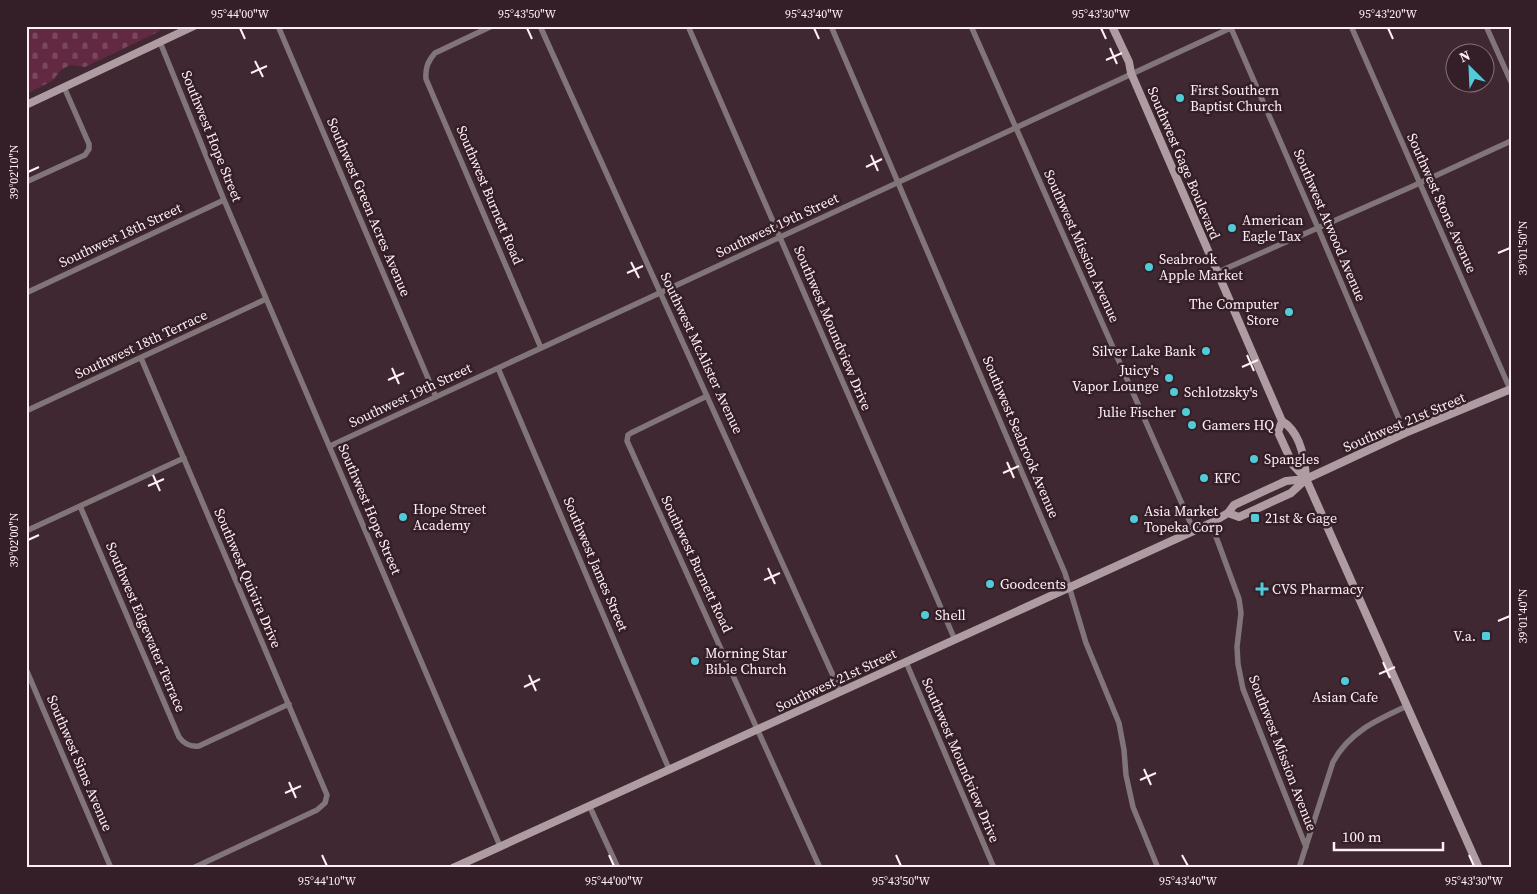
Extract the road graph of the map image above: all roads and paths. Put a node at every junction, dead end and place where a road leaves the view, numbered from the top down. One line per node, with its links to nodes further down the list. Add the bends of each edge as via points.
1 (194, 26): 12 (main road)
2 (278, 26): 34 (street, Southwest Green Acres Avenue)
3 (492, 26): 29 (street, Southwest Burnett Road, via 435,53 426,67 426,79)
4 (540, 26): 27 (street, Southwest McAlister Avenue)
5 (688, 26): 24 (street, Southwest Moundview Drive)
6 (830, 26): 20 (street, Southwest Seabrook Avenue)
7 (971, 26): 17 (street, Southwest Mission Avenue)
8 (1112, 26): 13 (main road, Southwest Gage Boulevard)
9 (1352, 26): 21 (street, Southwest Stone Avenue)
10 (1486, 26): 14 (street)
11 (1233, 27): 13 (street, Southwest 19th Street); 23 (street, Southwest Atwood Avenue)
12 (160, 42): 15 (main road); 22 (street, Southwest Hope Street)
13 (1132, 73): 17 (street, Southwest 19th Street); 25 (main road, Southwest Gage Boulevard)
14 (1511, 82)
15 (64, 87): 16 (main road); 19 (street, via 89,149 85,155)
16 (26, 105)
17 (1016, 128): 20 (street, Southwest 19th Street); 45 (street, Southwest Mission Avenue)
18 (1511, 141): 21 (street)
19 (26, 182)
20 (897, 182): 24 (street, Southwest 19th Street); 46 (street, Southwest Seabrook Avenue)
21 (1420, 183): 23 (street); 32 (street, Southwest Stone Avenue)
22 (224, 200): 26 (street, Southwest 18th Street); 28 (street, Southwest Hope Street)
23 (1318, 228): 25 (street); 37 (street, Southwest Atwood Avenue)
24 (780, 237): 27 (street, Southwest 19th Street); 47 (street, Southwest Moundview Drive)
25 (1218, 272): 36 (main road, Southwest Gage Boulevard)
26 (26, 293)
27 (660, 293): 29 (street, Southwest 19th Street); 33 (street, Southwest McAlister Avenue)
28 (266, 299): 30 (street, Southwest 18th Terrace); 38 (street, Southwest Hope Street)
29 (541, 348): 31 (street, Southwest 19th Street)
30 (140, 358): 35 (street, Southwest 18th Terrace); 39 (street, Southwest Quivira Drive)
31 (498, 368): 34 (street, Southwest 19th Street); 54 (street, Southwest James Street)
32 (1510, 389): 37 (main road, Southwest 21st Street)
33 (708, 396): 50 (street, Southwest McAlister Avenue); 53 (street, Southwest Burnett Road, via 628,435 628,444)
34 (436, 397): 38 (street, Southwest 19th Street)
35 (26, 411)
36 (1282, 421): 40 (main road, Southwest Gage Boulevard, via 1291,426 1305,459); 40 (main road, Southwest Gage Boulevard, via 1278,432 1293,464)
37 (1406, 433): 40 (main road, Southwest 21st Street)
38 (330, 446): 56 (street, Southwest Hope Street)
39 (184, 458): 41 (street); 51 (street, Southwest Quivira Drive)
40 (1306, 479): 42 (main road, Southwest 21st Street, via 1286,481 1234,505); 42 (main road, Southwest 21st Street, via 1291,493 1239,517); 52 (main road, Southwest Gage Boulevard)
41 (80, 506): 44 (street); 51 (street, Southwest Edgewater Terrace, via 179,737 187,745 199,746)
42 (1228, 513): 43 (main road, Southwest 21st Street)
43 (1211, 523): 45 (main road, Southwest 21st Street); 57 (street, Southwest Mission Avenue, via 1239,599 1238,664 1243,689)
44 (26, 531)
45 (1194, 531): 46 (main road, Southwest 21st Street)
46 (1071, 588): 47 (main road, Southwest 21st Street); 64 (street, Southwest Seabrook Avenue, via 1086,643 1118,723 1133,807)
47 (955, 640): 48 (main road, Southwest 21st Street)
48 (906, 662): 50 (main road, Southwest 21st Street); 63 (street, Southwest Moundview Drive)
49 (26, 669): 58 (street, Southwest Sims Avenue)
50 (840, 691): 53 (main road, Southwest 21st Street)
51 (289, 704): 59 (street, Southwest Quivira Drive, via 327,795 325,803)
52 (1407, 706): 57 (street, via 1371,723 1342,748 1333,762); 66 (main road, Southwest Gage Boulevard)
53 (757, 730): 54 (main road, Southwest 21st Street); 62 (street, Southwest Burnett Road)
54 (669, 770): 55 (main road, Southwest 21st Street)
55 (589, 805): 56 (main road, Southwest 21st Street); 61 (street)
56 (500, 846): 60 (main road, Southwest 21st Street)
57 (1306, 847): 65 (street)
58 (111, 868)
59 (193, 868)
60 (453, 868)
61 (618, 868)
62 (820, 868)
63 (994, 868)
64 (1158, 868)
65 (1299, 868)
66 (1479, 868)

